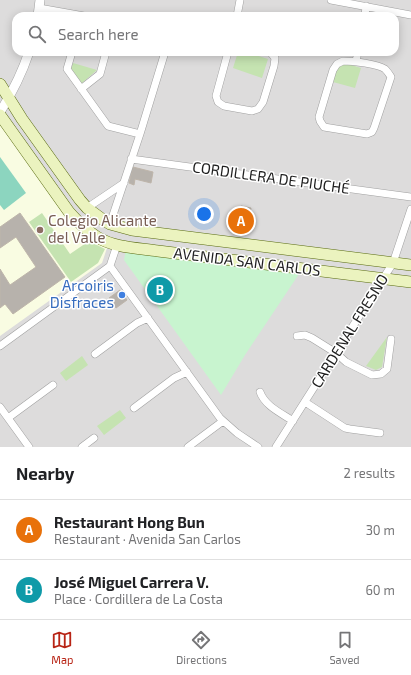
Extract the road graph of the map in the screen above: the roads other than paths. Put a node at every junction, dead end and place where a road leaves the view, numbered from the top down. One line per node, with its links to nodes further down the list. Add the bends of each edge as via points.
1 (240, 0): 6 (street)
2 (330, 0): 3 (street)
3 (366, 6): 7 (street); 8 (street)
4 (39, 8): 5 (street)
5 (61, 12)
6 (238, 12)
7 (365, 12)
8 (396, 12)
9 (399, 13): 10 (street)
10 (411, 15)
11 (28, 56): 21 (street)
12 (71, 56): 20 (street, via 68,70)
13 (105, 56): 20 (street, via 100,74)
14 (164, 56): 23 (street)
15 (227, 56): 16 (street, via 216,96 218,102 224,106 252,111 258,109 263,102 274,66)
16 (272, 56)
17 (357, 56): 18 (street)
18 (356, 61): 18 (street, via 383,68 390,78 374,128 367,134 324,127 319,117 333,70 343,61)
19 (0, 84): 21 (main road, AVENIDA SAN CARLOS)
20 (81, 89): 23 (street, via 108,126)
21 (9, 98): 22 (street); 27 (main road, AVENIDA SAN CARLOS)
22 (0, 114): 30 (main road, AVENIDA SAN CARLOS, via 69,212 97,237)
23 (140, 134): 24 (street)
24 (131, 159): 25 (street); 26 (street, CORDILLERA DE PIUCHÉ)
25 (124, 184): 27 (street); 29 (street)
26 (411, 197)
27 (87, 208): 29 (main road, AVENIDA SAN CARLOS)
28 (411, 209): 31 (street, CARDENAL FRESNO)
29 (110, 224): 31 (main road, AVENIDA SAN CARLOS, via 132,230)
30 (117, 245): 32 (street); 34 (main road, AVENIDA SAN CARLOS)
31 (393, 263): 33 (main road, AVENIDA SAN CARLOS); 34 (street, CARDENAL FRESNO)
32 (110, 266): 36 (street); 39 (street)
33 (411, 266)
34 (383, 278): 35 (main road, AVENIDA SAN CARLOS); 40 (street, CARDENAL FRESNO)
35 (411, 282)
36 (148, 318): 41 (street); 42 (street)
37 (297, 336): 40 (street, via 309,336)
38 (391, 339): 40 (street, via 387,369 380,374 372,375 346,362)
39 (0, 346)
40 (336, 353): 45 (street, CARDENAL FRESNO)
41 (95, 354)
42 (187, 372): 47 (street, via 174,378); 49 (street)
43 (53, 385): 48 (street)
44 (260, 392): 50 (street, via 268,404)
45 (305, 402): 50 (street, CARDENAL FRESNO); 51 (street, via 345,428)
46 (0, 407): 48 (street)
47 (134, 408)
48 (8, 418): 53 (street)
49 (223, 421): 55 (street); 56 (street)
50 (293, 421): 57 (street, CARDENAL FRESNO)
51 (380, 433)
52 (94, 438): 54 (street)
53 (29, 447)
54 (82, 447)
55 (188, 447)
56 (258, 447)
57 (276, 447)

